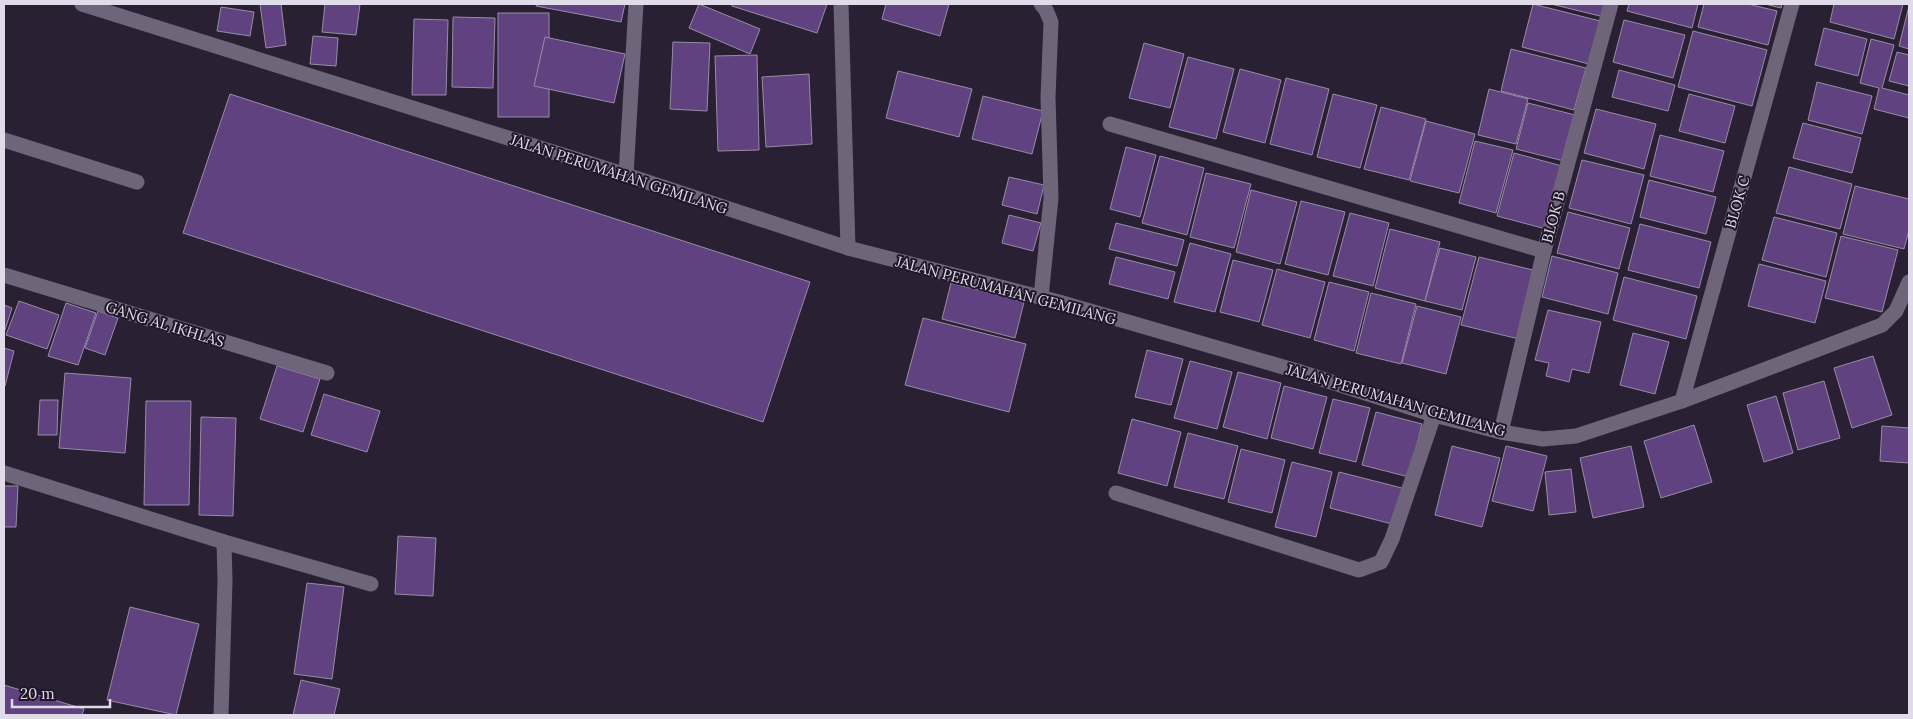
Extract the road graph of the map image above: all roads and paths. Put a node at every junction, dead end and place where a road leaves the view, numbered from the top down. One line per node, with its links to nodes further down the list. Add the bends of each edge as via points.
1 (82, 4): 9 (street, JALAN PERUMAHAN GEMILANG)
2 (636, 4): 9 (street)
3 (841, 4): 11 (street)
4 (1041, 4): 15 (street, via 1051,22 1048,97 1052,198)
5 (1611, 4): 12 (street, BLOK B)
6 (1792, 4): 17 (street, BLOK C)
7 (1110, 124): 12 (street)
8 (4, 140): 10 (street)
9 (626, 175): 11 (street, JALAN PERUMAHAN GEMILANG)
10 (137, 182)
11 (848, 248): 15 (street, JALAN PERUMAHAN GEMILANG)
12 (1544, 251): 19 (street, BLOK B)
13 (4, 275): 16 (street, GANG AL IKHLAS)
14 (1909, 282): 17 (street, JALAN PERUMAHAN GEMILANG, via 1896,311 1882,325)
15 (1041, 297): 18 (street, JALAN PERUMAHAN GEMILANG, via 1297,371)
16 (327, 373)
17 (1682, 401): 19 (street, JALAN PERUMAHAN GEMILANG, via 1576,436 1543,440)
18 (1434, 415): 19 (street, JALAN PERUMAHAN GEMILANG); 21 (street, via 1392,539 1381,562 1359,570)
19 (1502, 432)
20 (4, 473): 22 (street)
21 (1116, 493)
22 (224, 542): 23 (street); 24 (street)
23 (371, 584)
24 (221, 715)

